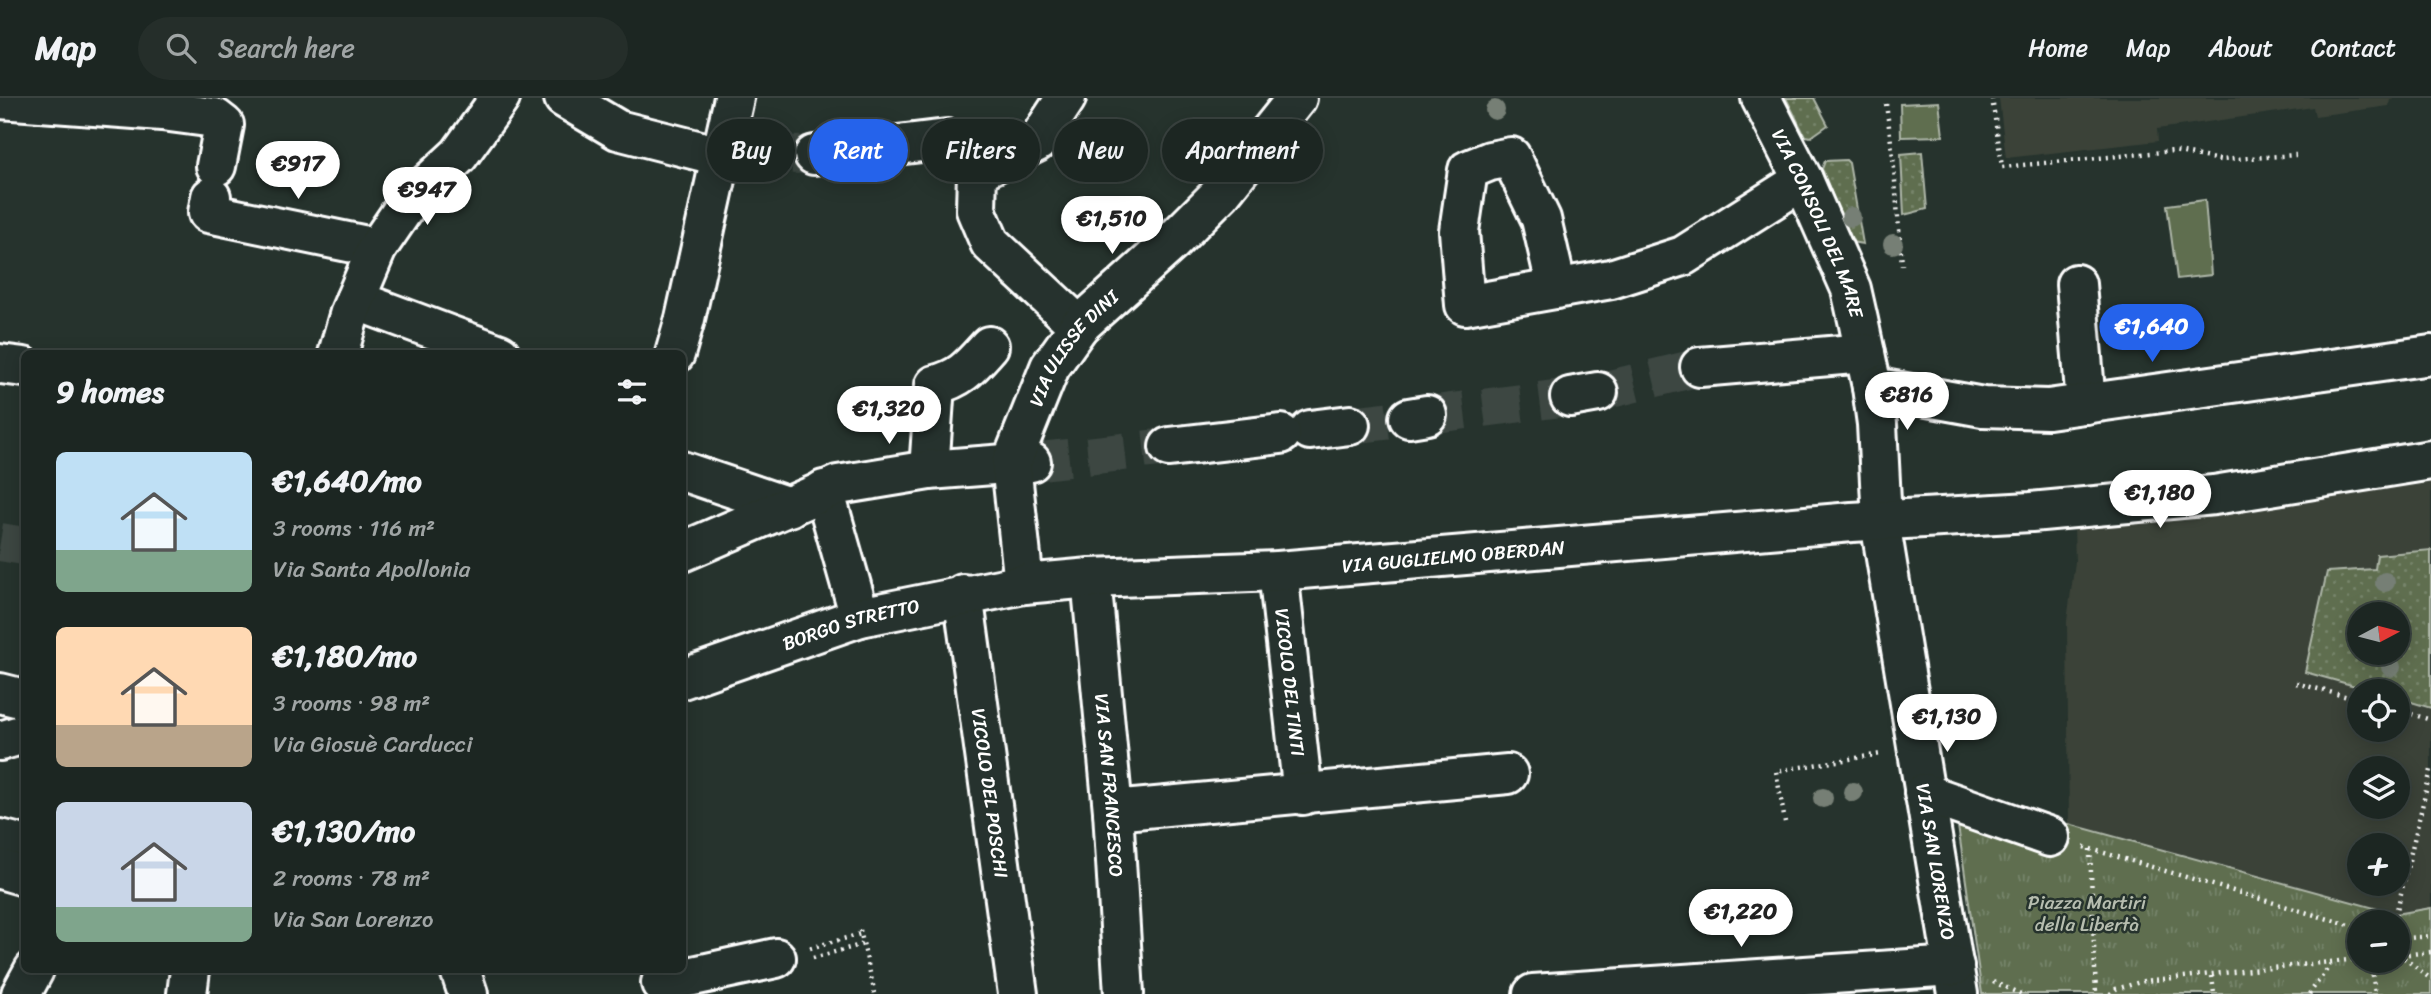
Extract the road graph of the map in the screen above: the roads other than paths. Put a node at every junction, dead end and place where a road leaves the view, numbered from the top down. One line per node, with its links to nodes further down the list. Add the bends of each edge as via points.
1 (500, 98): 15 (street, via 459,155 409,201)
2 (564, 98): 11 (street, via 618,130)
3 (734, 98): 9 (street)
4 (1066, 98): 10 (street)
5 (1297, 98): 19 (street, VIA ULISSE DINI, via 1221,193)
6 (1761, 98): 12 (street, VIA CONSOLI DEL MARE)
7 (0, 99): 8 (street, via 162,111)
8 (217, 108): 15 (street, via 224,125 212,192)
9 (732, 119)
10 (1040, 137)
11 (707, 150)
12 (1803, 180): 17 (street, via 1683,256 1611,279); 28 (street, VIA CONSOLI DEL MARE, via 1851,289)
13 (721, 182): 23 (street)
14 (977, 182): 19 (street, via 976,210 990,243)
15 (377, 248): 18 (street)
16 (2076, 284): 29 (street)
17 (1557, 289)
18 (355, 300): 21 (street); 22 (street)
19 (1079, 326): 33 (street, VIA ULISSE DINI, via 1050,367)
20 (989, 346): 34 (street, via 966,372 935,385)
21 (339, 350)
22 (489, 350)
23 (676, 350)
24 (2431, 355): 29 (street)
25 (0, 363): 26 (street)
26 (21, 366)
27 (1700, 367): 28 (street)
28 (1869, 370): 29 (street, via 1983,407 2048,409); 38 (street, VIA CONSOLI DEL MARE, via 1877,424)
29 (2086, 404)
30 (1350, 425): 31 (street)
31 (1168, 447)
32 (2431, 460): 38 (street, VIA GUGLIELMO OBERDAN, via 2214,495)
33 (1021, 463): 34 (street); 42 (street, VIA ULISSE DINI)
34 (929, 470): 36 (street)
35 (686, 472): 37 (street)
36 (824, 489): 37 (street); 44 (street)
37 (789, 507): 39 (street)
38 (1881, 521): 40 (street, VIA GUGLIELMO OBERDAN); 51 (street, VIA SAN LORENZO)
39 (686, 550)
40 (1278, 571): 41 (street, VIA GUGLIELMO OBERDAN); 52 (street, VICOLO DEL TINTI)
41 (1091, 578): 42 (street, VIA GUGLIELMO OBERDAN); 53 (street, VIA SAN FRANCESCO)
42 (1024, 584): 43 (street, BORGO STRETTO)
43 (963, 594): 44 (street, BORGO STRETTO); 66 (street, VICOLO DEL POSCHI)
44 (860, 617): 45 (street, BORGO STRETTO)
45 (686, 678)
46 (0, 693): 47 (street)
47 (21, 698)
48 (21, 735): 49 (street)
49 (0, 741)
50 (1508, 774): 52 (street)
51 (1924, 793): 54 (street); 62 (street, VIA SAN LORENZO)
52 (1303, 795): 53 (street)
53 (1113, 811): 67 (street, VIA SAN FRANCESCO)
54 (2050, 836)
55 (0, 839): 56 (street)
56 (21, 844)
57 (0, 869): 58 (street)
58 (21, 875)
59 (794, 956): 63 (street)
60 (190, 973): 64 (street)
61 (461, 973): 65 (street)
62 (1956, 980): 68 (street)
63 (660, 982)
64 (187, 994)
65 (468, 994)
66 (1018, 994)
67 (1124, 994)
68 (1533, 994)

